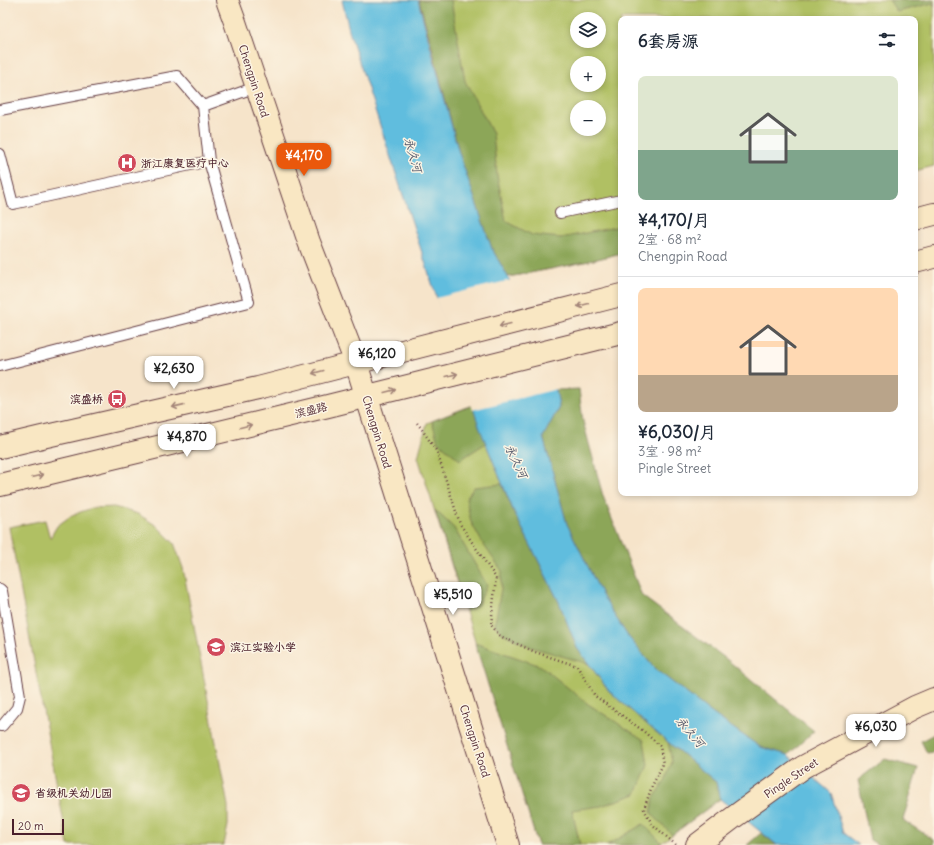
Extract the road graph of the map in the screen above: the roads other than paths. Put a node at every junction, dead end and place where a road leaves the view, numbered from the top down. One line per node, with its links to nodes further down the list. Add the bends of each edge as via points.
1 (227, 0): 2 (main road, Chengpin Road)
2 (256, 87): 3 (lane); 15 (main road, Chengpin Road, via 308,242)
3 (203, 106): 4 (lane, via 177,76); 6 (lane)
4 (0, 110)
5 (0, 154): 6 (lane, via 13,204)
6 (209, 161): 16 (lane, via 249,302)
7 (618, 201): 8 (lane)
8 (560, 213)
9 (934, 214): 10 (main road)
10 (918, 218)
11 (934, 257): 12 (main road)
12 (918, 261)
13 (618, 296): 15 (main road, one-way to 15)
14 (618, 334): 17 (main road, 滨盛路, one-way to 14)
15 (356, 363): 17 (main road, Chengpin Road); 18 (main road, one-way to 18)
16 (0, 366)
17 (366, 396): 19 (main road, 滨盛路, one-way to 17); 23 (main road, Chengpin Road)
18 (0, 447)
19 (0, 485)
20 (0, 589): 22 (lane, via 20,696 17,708)
21 (934, 699): 24 (main road, Pingle Street, via 803,767)
22 (0, 726)
23 (508, 845)
24 (698, 845)

